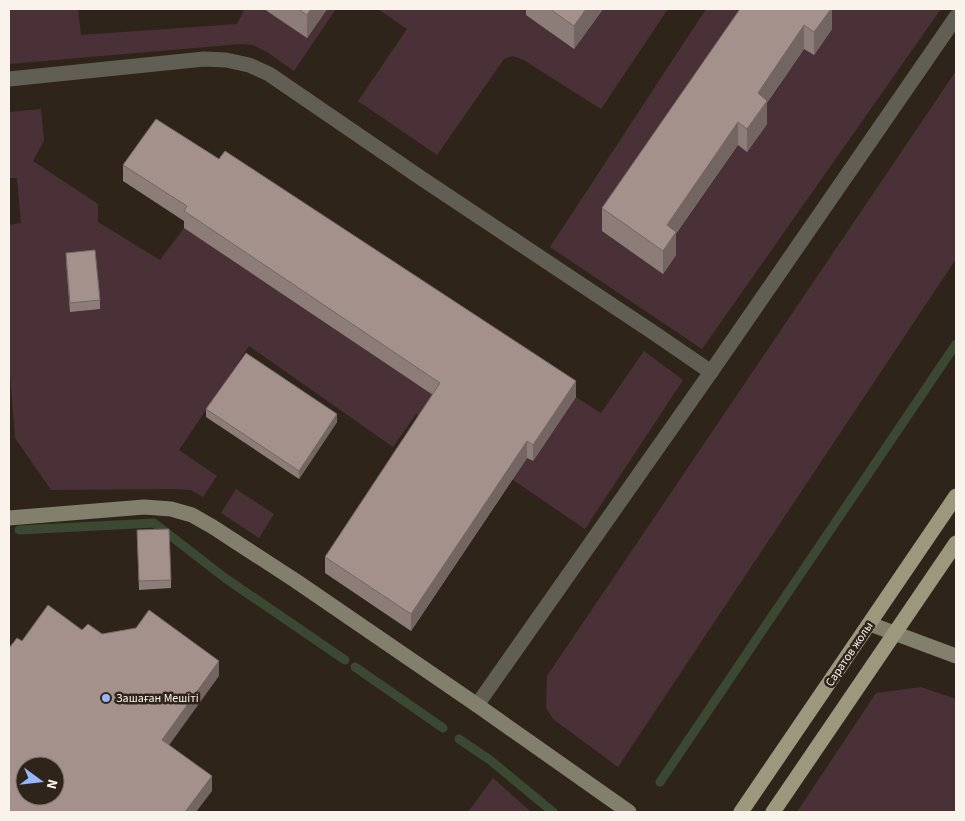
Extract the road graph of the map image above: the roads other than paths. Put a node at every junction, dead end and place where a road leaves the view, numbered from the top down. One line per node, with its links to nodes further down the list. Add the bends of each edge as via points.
1 (956, 17): 3 (street)
2 (9, 79): 3 (street, via 204,59 249,65 295,90)
3 (710, 372): 10 (street)
4 (956, 496): 7 (main road, Саратов жолы)
5 (9, 518): 10 (main road, via 151,507 192,515 296,581)
6 (956, 543): 8 (main road)
7 (870, 624): 8 (main road); 12 (main road, Саратов жолы)
8 (895, 633): 9 (main road); 13 (main road)
9 (956, 656)
10 (477, 705): 11 (main road)
11 (629, 812)
12 (741, 812)
13 (773, 812)

